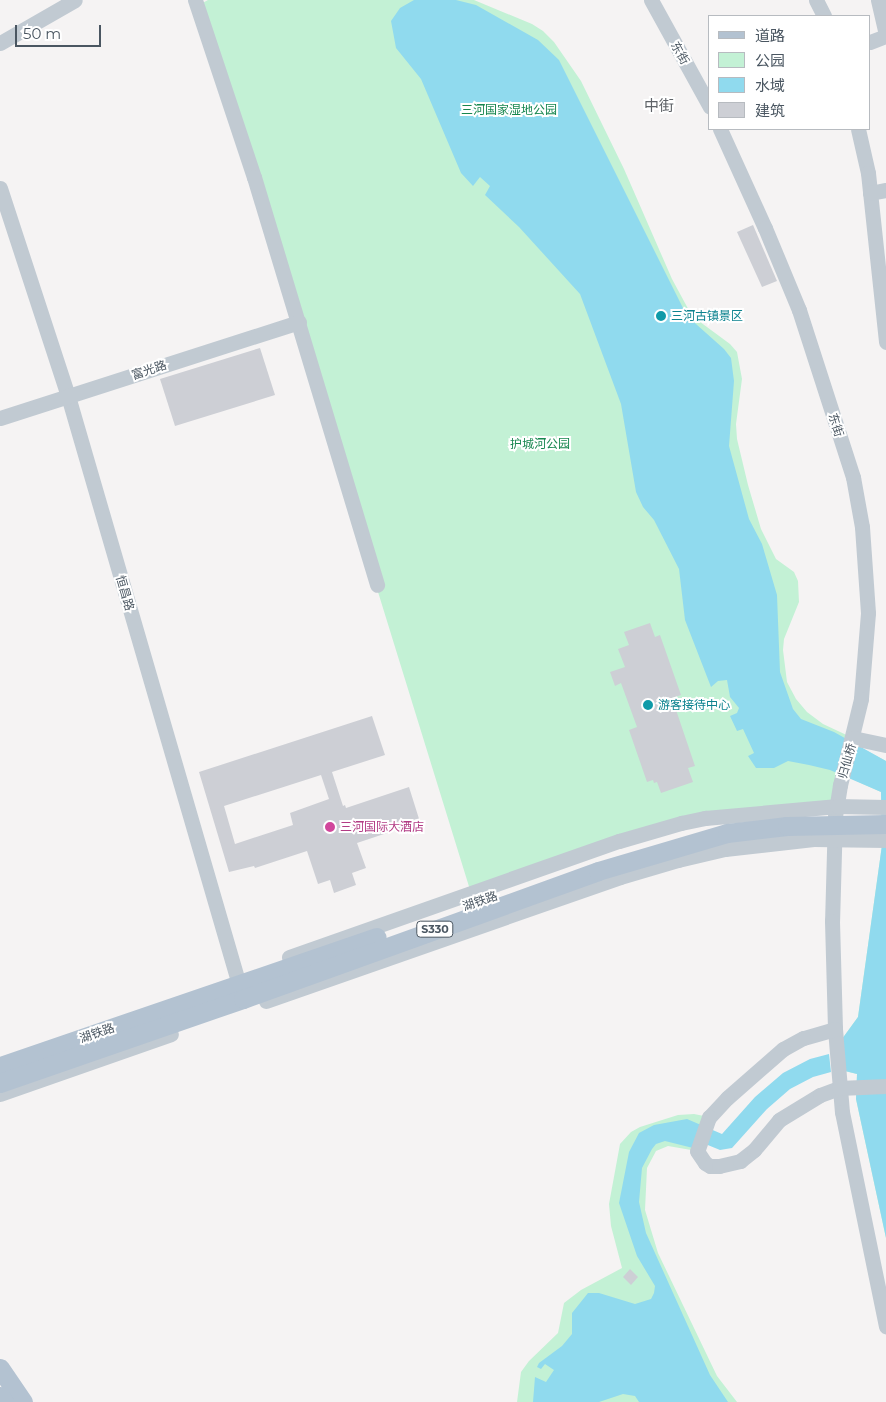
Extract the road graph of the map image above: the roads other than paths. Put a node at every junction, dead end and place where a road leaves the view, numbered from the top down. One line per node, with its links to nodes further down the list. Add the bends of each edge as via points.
1 (74, 0): 9 (street)
2 (195, 0): 16 (street)
3 (652, 0): 10 (street, 东街)
4 (816, 0): 6 (street)
5 (878, 0): 7 (street)
6 (824, 15)
7 (886, 36): 8 (street)
8 (871, 42)
9 (0, 43)
10 (708, 101)
11 (720, 130): 21 (street, 东街, via 799,310 853,477 862,527 868,613 861,699)
12 (858, 130): 15 (street)
13 (0, 188): 18 (street, 恒昌路)
14 (886, 190): 15 (street)
15 (870, 193): 17 (street)
16 (299, 322): 18 (street, 富光路); 20 (street)
17 (886, 342)
18 (68, 396): 19 (street, 富光路); 25 (street, 恒昌路)
19 (0, 418)
20 (376, 585)
21 (853, 738): 22 (street); 23 (street, 归仙桥, via 840,785)
22 (886, 745)
23 (835, 821): 24 (main road, 湖铁路 / S330); 25 (main road, 湖铁路 / S330, via 790,816 707,826 514,889); 26 (street, 归仙桥, via 832,921); 32 (street, via 813,839 725,849 620,876)
24 (882, 822)
25 (239, 986): 27 (street); 28 (main road, 湖铁路 / S330); 29 (main road, 湖铁路 / S330)
26 (835, 1029): 31 (street, 归仙桥); 31 (street, via 782,1049 738,1086 709,1117 697,1152 710,1166 740,1161 754,1150 779,1120 797,1107)
27 (0, 1058)
28 (0, 1066)
29 (0, 1083)
30 (886, 1086): 31 (street)
31 (839, 1088): 33 (street, 归仙桥)
32 (0, 1094)
33 (886, 1327)
34 (0, 1368): 37 (main road)
35 (0, 1396): 36 (main road)
36 (4, 1402)
37 (22, 1402)

